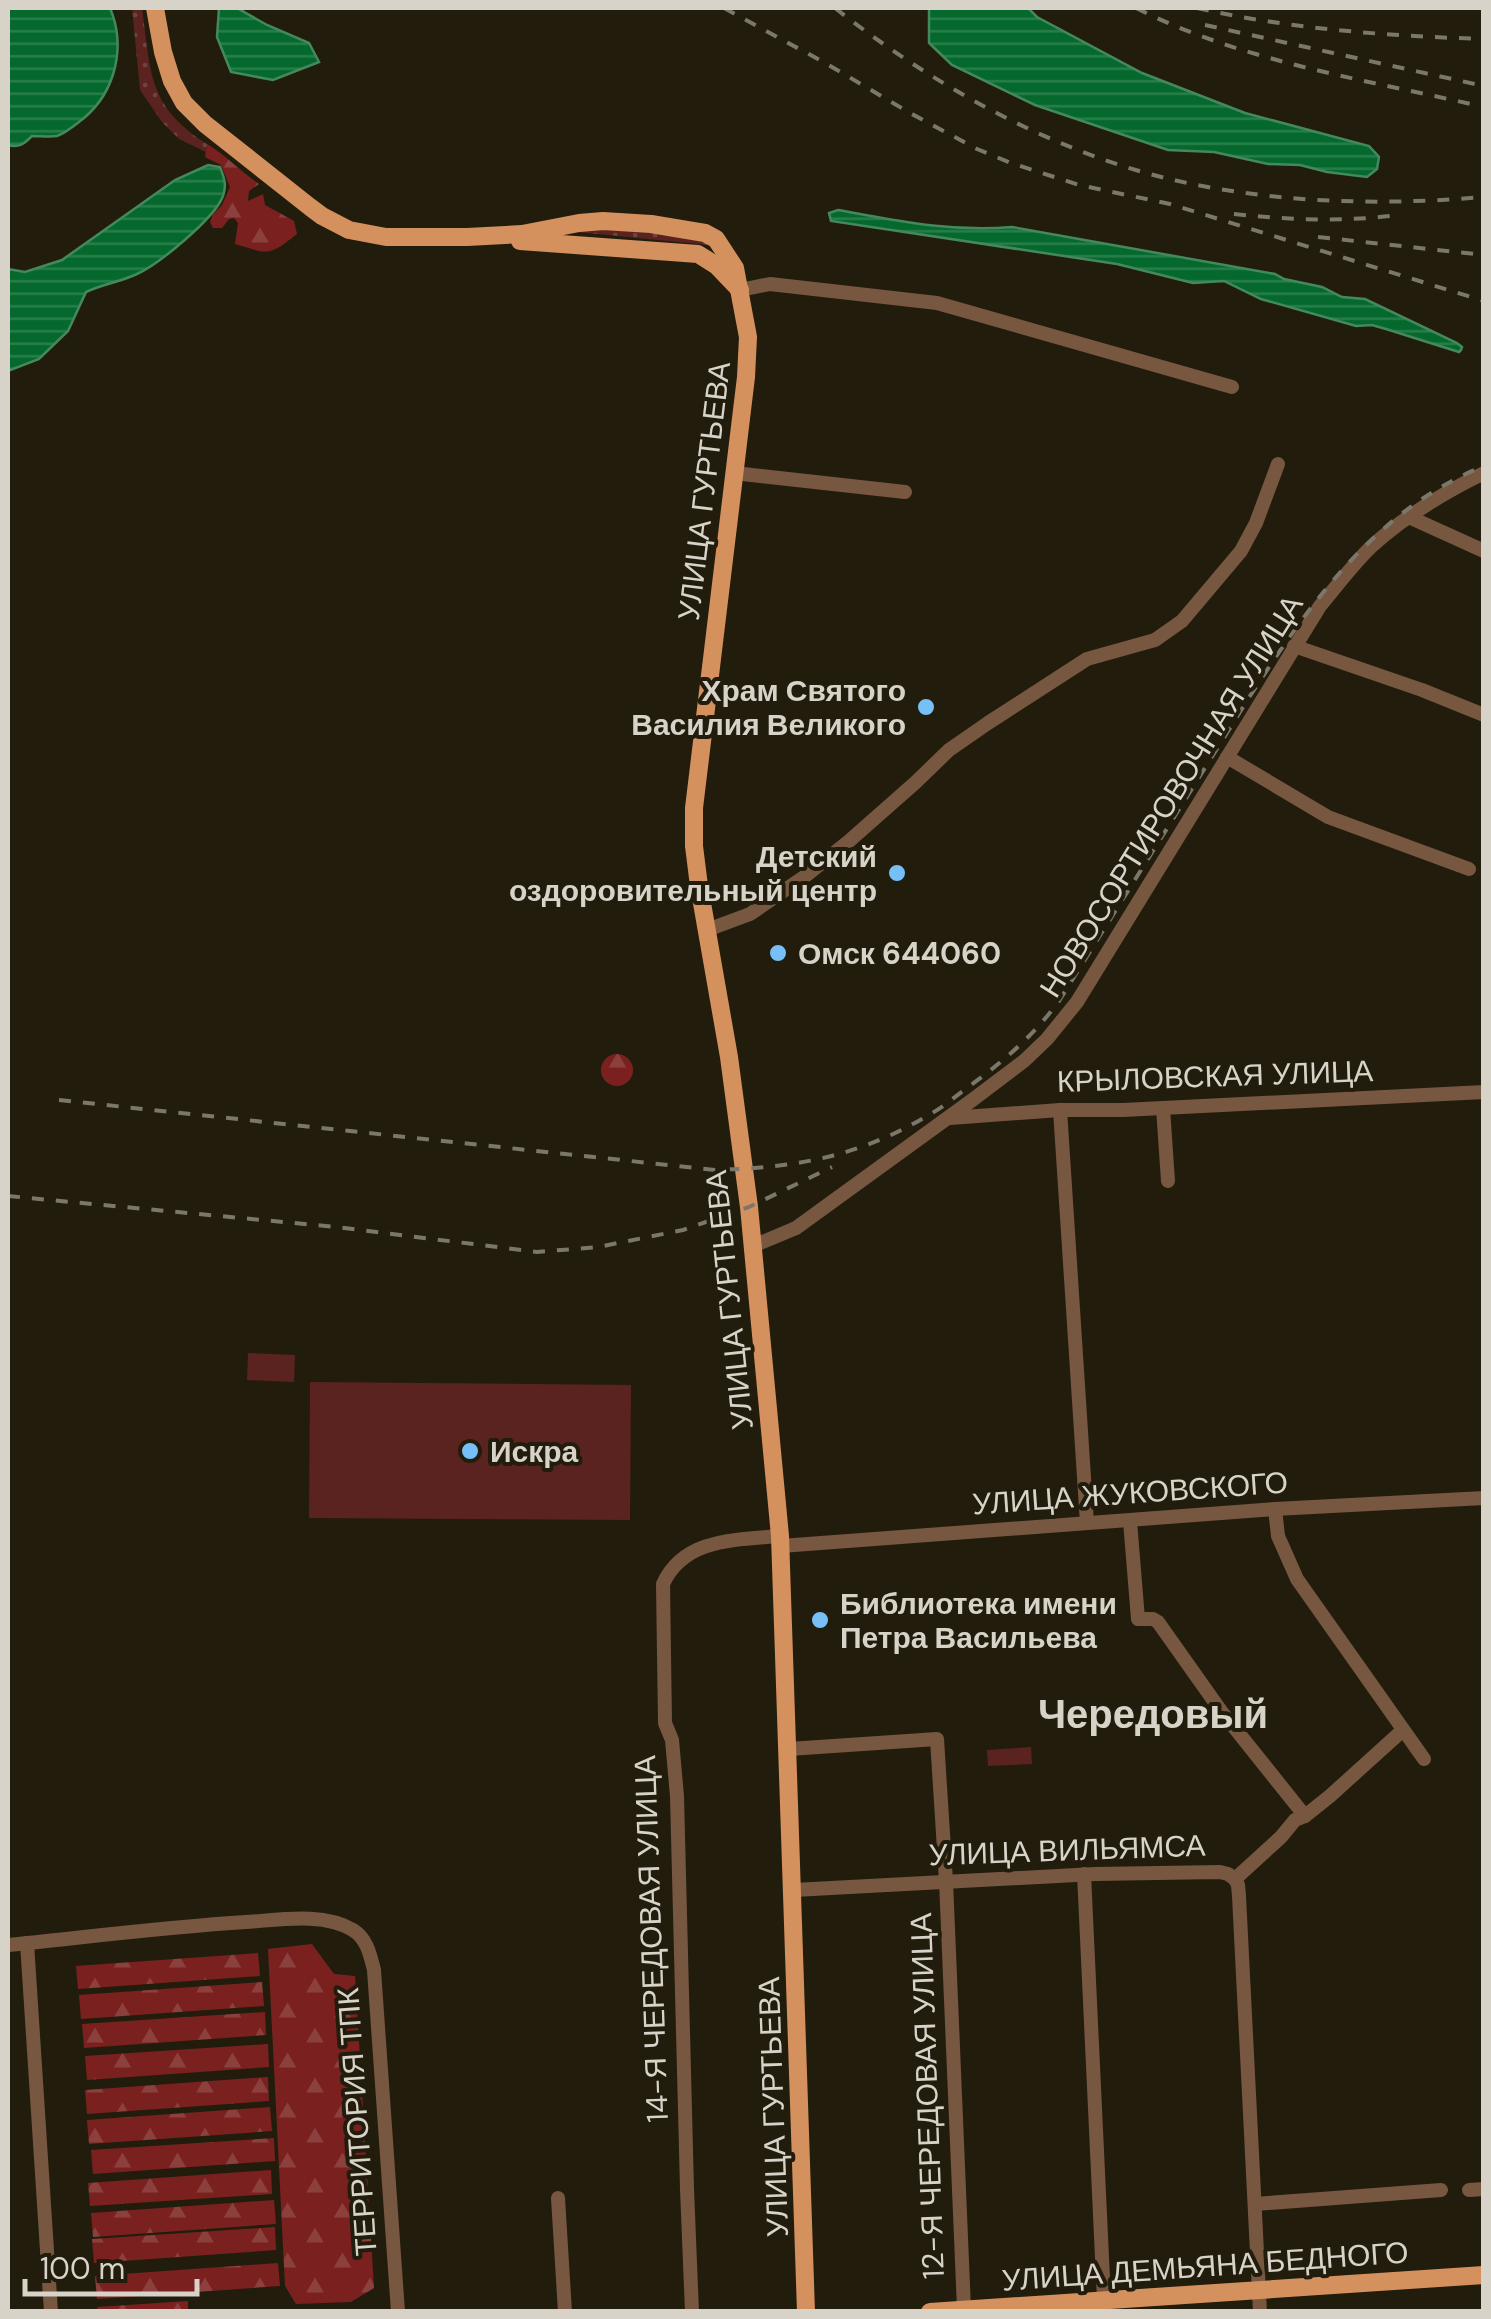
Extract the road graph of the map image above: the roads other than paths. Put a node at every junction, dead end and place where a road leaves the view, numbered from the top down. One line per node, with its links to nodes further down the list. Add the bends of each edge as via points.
1 (154, 8): 2 (main road, via 184,103 322,216 350,230 467,237 603,221 705,232 724,249)
2 (740, 290): 3 (street, via 770,284 937,303); 6 (main road, УЛИЦА ГУРТЬЕВА, via 748,337)
3 (1232, 387)
4 (1278, 464): 14 (street, via 1241,552 1182,621 1155,640 1086,659 949,750 848,842 766,904)
5 (1484, 473): 8 (street, НОВОСОРТИРОВОЧНАЯ УЛИЦА)
6 (734, 474): 7 (street); 14 (main road, УЛИЦА ГУРТЬЕВА, via 694,808)
7 (905, 492)
8 (1409, 517): 9 (street); 10 (street, НОВОСОРТИРОВОЧНАЯ УЛИЦА, via 1369,549)
9 (1484, 551)
10 (1294, 646): 11 (street); 12 (street, НОВОСОРТИРОВОЧНАЯ УЛИЦА)
11 (1484, 715)
12 (1227, 757): 13 (street, via 1328,817); 18 (street, НОВОСОРТИРОВОЧНАЯ УЛИЦА, via 1077,1002 1024,1061)
13 (1469, 868)
14 (706, 930): 20 (main road, УЛИЦА ГУРТЬЕВА)
15 (1484, 1092): 16 (street, КРЫЛОВСКАЯ УЛИЦА)
16 (1164, 1108): 17 (street, КРЫЛОВСКАЯ УЛИЦА); 19 (street)
17 (1060, 1110): 18 (street, КРЫЛОВСКАЯ УЛИЦА); 24 (street)
18 (950, 1118): 20 (street, НОВОСОРТИРОВОЧНАЯ УЛИЦА, via 796,1228)
19 (1168, 1181)
20 (753, 1246): 25 (main road, УЛИЦА ГУРТЬЕВА)
21 (1484, 1498): 22 (street, УЛИЦА ЖУКОВСКОГО)
22 (1275, 1510): 23 (street, УЛИЦА ЖУКОВСКОГО); 27 (street, via 1278,1536 1297,1578)
23 (1130, 1521): 24 (street, УЛИЦА ЖУКОВСКОГО); 30 (street, via 1138,1619 1158,1622)
24 (1087, 1523): 25 (street, УЛИЦА ЖУКОВСКОГО)
25 (781, 1541): 26 (street, УЛИЦА ЖУКОВСКОГО, via 726,1541 688,1552); 28 (main road, УЛИЦА ГУРТЬЕВА)
26 (671, 1567): 47 (street, 14-Я ЧЕРЕДОВАЯ УЛИЦА, via 663,1584 666,1723 677,1796)
27 (1403, 1730): 29 (street); 30 (street, УЛИЦА ВИЛЬЯМСА)
28 (789, 1749): 33 (street, 12-Я ЧЕРЕДОВАЯ УЛИЦА, via 937,1739); 34 (main road, УЛИЦА ГУРТЬЕВА)
29 (1424, 1759)
30 (1305, 1816): 32 (street, УЛИЦА ВИЛЬЯМСА)
31 (1084, 1874): 32 (street, УЛИЦА ВИЛЬЯМСА, via 1220,1872); 33 (street, УЛИЦА ВИЛЬЯМСА); 42 (street)
32 (1235, 1879): 39 (street)
33 (946, 1881): 34 (street, УЛИЦА ВИЛЬЯМСА); 43 (street, 12-Я ЧЕРЕДОВАЯ УЛИЦА)
34 (794, 1890): 48 (main road, УЛИЦА ГУРТЬЕВА)
35 (26, 1943): 36 (street); 44 (street); 45 (street, ТЕРРИТОРИЯ ТПК, via 270,1921 324,1920 357,1932 374,1970)
36 (8, 1944)
37 (1440, 2190): 39 (street)
38 (558, 2198): 46 (street)
39 (1254, 2204): 41 (street)
40 (1484, 2275): 41 (main road, УЛИЦА ДЕМЬЯНА БЕДНОГО)
41 (1258, 2289): 42 (main road, УЛИЦА ДЕМЬЯНА БЕДНОГО); 50 (street)
42 (1104, 2300): 43 (main road, УЛИЦА ДЕМЬЯНА БЕДНОГО)
43 (964, 2309): 49 (main road, УЛИЦА ДЕМЬЯНА БЕДНОГО)
44 (51, 2312)
45 (398, 2312)
46 (565, 2312)
47 (692, 2312)
48 (806, 2312)
49 (930, 2312)
50 (1260, 2312)

